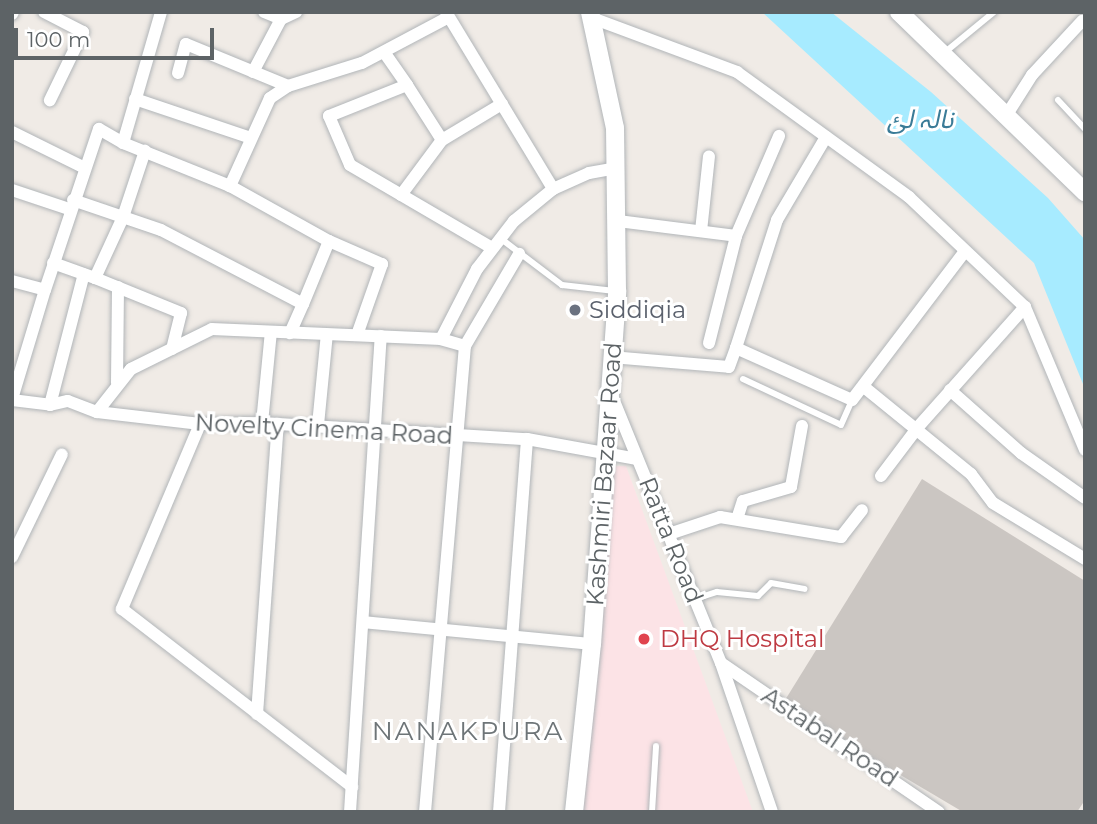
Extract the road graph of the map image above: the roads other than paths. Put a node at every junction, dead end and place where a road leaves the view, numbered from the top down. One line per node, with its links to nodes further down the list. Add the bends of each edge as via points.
1 (44, 12): 18 (street, via 83,32)
2 (161, 12): 17 (street)
3 (264, 12): 10 (street)
4 (296, 12): 10 (street)
5 (994, 12): 12 (lane)
6 (905, 14): 12 (street)
7 (447, 15): 11 (street); 20 (street)
8 (591, 15): 25 (street, via 737,72); 32 (street, Kashmiri Bazaar Road, via 615,128)
9 (1079, 18): 21 (street, via 1032,75)
10 (281, 19): 13 (street)
11 (384, 52): 15 (street); 16 (street)
12 (943, 55): 21 (street)
13 (253, 72): 14 (street, via 186,44); 16 (street)
14 (178, 73)
15 (407, 85): 27 (street); 37 (street, via 330,116 350,165)
16 (288, 86): 26 (street, via 270,98)
17 (135, 99): 26 (street); 28 (street)
18 (50, 100)
19 (1058, 100): 22 (lane)
20 (502, 104): 27 (street); 34 (street)
21 (1006, 116): 36 (street)
22 (1085, 128)
23 (12, 132): 31 (street)
24 (779, 136): 42 (street)
25 (826, 137): 45 (street, via 909,197); 63 (street, via 777,220)
26 (251, 138): 33 (street)
27 (442, 140): 37 (street)
28 (123, 142): 29 (street); 31 (street, via 99,129)
29 (145, 151): 33 (street); 39 (street)
30 (709, 156): 41 (street)
31 (85, 168): 38 (street)
32 (618, 168): 34 (street, via 589,173); 40 (street, Kashmiri Bazaar Road)
33 (230, 186): 43 (street)
34 (552, 189): 44 (street)
35 (12, 190): 38 (street)
36 (1085, 192)
37 (401, 195): 44 (street)
38 (71, 204): 39 (street); 47 (street)
39 (123, 217): 48 (street); 53 (street, via 162,230)
40 (618, 221): 41 (street); 52 (street, Kashmiri Bazaar Road)
41 (701, 231): 42 (street)
42 (736, 236): 61 (street)
43 (329, 241): 53 (street); 58 (street, via 382,264)
44 (496, 243): 46 (lane); 60 (street)
45 (965, 251): 54 (street); 68 (street)
46 (519, 254): 52 (lane, via 562,285); 62 (street)
47 (53, 263): 48 (street); 51 (street)
48 (90, 276): 50 (street); 73 (street)
49 (12, 281): 51 (street)
50 (118, 287): 64 (street, via 181,313); 67 (street)
51 (45, 290): 71 (street)
52 (617, 291): 65 (street, Kashmiri Bazaar Road)
53 (303, 304): 56 (street)
54 (1025, 307): 70 (street); 84 (street)
55 (271, 332): 56 (street); 64 (street, via 212,329); 75 (street)
56 (290, 332): 57 (street)
57 (327, 334): 58 (street); 78 (street)
58 (357, 335): 59 (street)
59 (381, 336): 60 (street); 81 (street)
60 (441, 339): 62 (street)
61 (709, 343)
62 (465, 345): 82 (street)
63 (736, 348): 65 (street, via 729,367); 72 (street)
64 (172, 349): 67 (street, via 131,369)
65 (611, 357): 69 (street, Kashmiri Bazaar Road)
66 (743, 379): 72 (lane, via 841,425)
67 (117, 383): 74 (street)
68 (864, 387): 72 (street); 80 (street)
69 (609, 389): 86 (street, Kashmiri Bazaar Road); 87 (street, Ratta Road)
70 (950, 390): 80 (street); 89 (street, via 1021,453)
71 (12, 400): 73 (street, Novelty Cinema Road)
72 (852, 400)
73 (50, 405): 74 (street, Novelty Cinema Road, via 68,401)
74 (97, 412): 76 (street, Novelty Cinema Road)
75 (262, 423): 76 (street, Novelty Cinema Road); 77 (street, Novelty Cinema Road)
76 (200, 424): 102 (street, via 122,609)
77 (278, 424): 78 (street, Novelty Cinema Road); 102 (street)
78 (318, 425): 81 (street, Novelty Cinema Road)
79 (802, 426): 91 (street, via 791,487 743,501)
80 (918, 426): 88 (street); 94 (street, via 971,474 993,503)
81 (376, 428): 82 (street, Novelty Cinema Road); 97 (street)
82 (454, 435): 83 (street, Novelty Cinema Road); 98 (street)
83 (527, 439): 86 (street, Novelty Cinema Road); 99 (street)
84 (1085, 450)
85 (62, 454): 93 (street)
86 (605, 454): 87 (street, Novelty Cinema Road); 100 (street, Kashmiri Bazaar Road)
87 (637, 459): 92 (street, Ratta Road)
88 (881, 476)
89 (1085, 498)
90 (862, 510): 91 (street, via 841,537)
91 (737, 519): 92 (street, via 720,517)
92 (669, 534): 96 (street, Ratta Road)
93 (12, 557)
94 (1085, 559)
95 (804, 589): 96 (lane, via 771,583 758,596 717,592)
96 (695, 599): 101 (street, Ratta Road)
97 (363, 622): 98 (street); 104 (street)
98 (439, 628): 99 (street); 106 (street)
99 (513, 634): 100 (street); 107 (street)
100 (592, 644): 108 (street, Kashmiri Bazaar Road)
101 (721, 663): 110 (street, Ratta Road); 111 (street, Astabal Road)
102 (257, 714): 104 (street)
103 (656, 746): 109 (lane)
104 (352, 787): 105 (street)
105 (350, 812)
106 (425, 812)
107 (499, 812)
108 (574, 812)
109 (652, 812)
110 (772, 812)
111 (939, 812)

